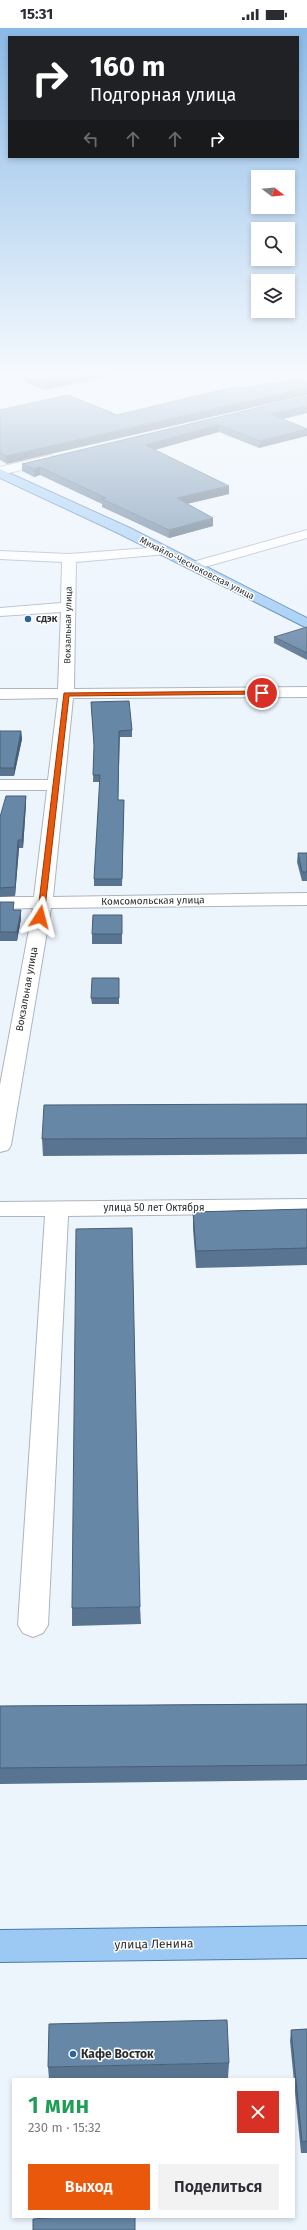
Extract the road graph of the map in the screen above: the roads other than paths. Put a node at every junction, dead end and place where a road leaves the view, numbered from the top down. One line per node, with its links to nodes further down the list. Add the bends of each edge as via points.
1 (10, 477): 3 (main road, Михайло-Чесноковская улица)
2 (307, 534): 6 (street)
3 (162, 550): 5 (street); 6 (main road, Михайло-Чесноковская улица)
4 (0, 555): 5 (street)
5 (69, 558): 7 (street, Вокзальная улица)
6 (194, 566): 9 (main road, Михайло-Чесноковская улица)
7 (68, 607): 8 (street); 12 (street, Вокзальная улица)
8 (0, 612)
9 (307, 624)
10 (307, 692): 12 (street)
11 (0, 694): 12 (street)
12 (66, 694): 14 (street, Вокзальная улица)
13 (0, 785): 14 (street)
14 (54, 785): 16 (street, Вокзальная улица)
15 (307, 899): 16 (street, Комсомольская улица)
16 (43, 902): 17 (street, Комсомольская улица); 18 (street, Вокзальная улица)
17 (0, 903)
18 (0, 1145)
19 (307, 1206): 21 (street, улица 50 лет Октября)
20 (0, 1209): 21 (street, улица 50 лет Октября)
21 (57, 1209): 22 (street)
22 (33, 1625)
23 (307, 1942): 24 (main road, улица Ленина)
24 (0, 1950)

